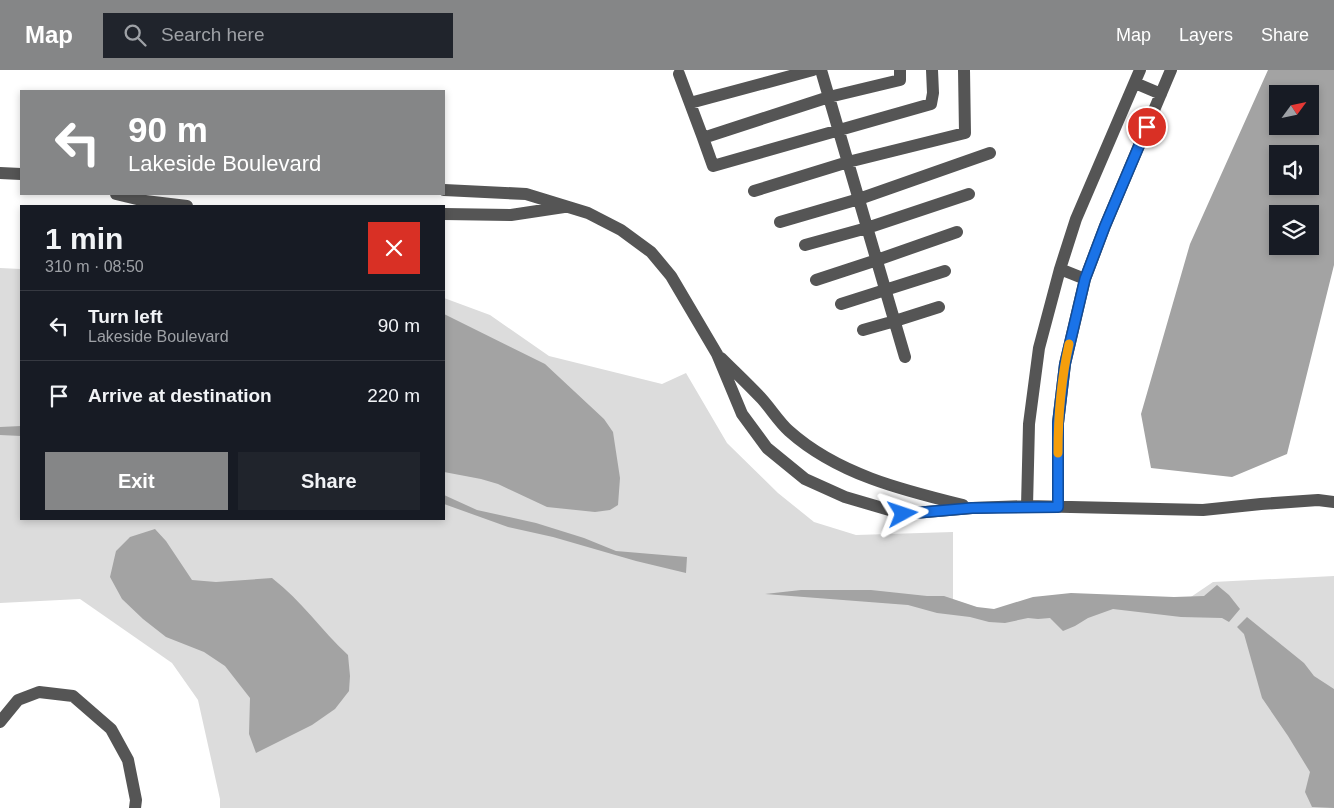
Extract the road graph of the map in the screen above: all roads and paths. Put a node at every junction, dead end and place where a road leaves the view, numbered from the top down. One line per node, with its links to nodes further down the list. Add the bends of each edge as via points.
1 (813, 70): 12 (street)
2 (820, 70): 11 (street)
3 (900, 70): 11 (street, via 900,80)
4 (932, 70): 13 (street, via 931,104)
5 (964, 70): 16 (street, via 965,133)
6 (1140, 70): 9 (street)
7 (1170, 70): 10 (street)
8 (682, 71): 12 (street)
9 (1134, 83): 10 (street); 32 (street, via 1076,219)
10 (1161, 94): 34 (street)
11 (828, 97): 13 (street); 14 (street)
12 (690, 103): 14 (street)
13 (838, 130): 14 (street, via 713,166); 16 (street)
14 (703, 138)
15 (990, 154): 23 (street)
16 (848, 162): 20 (street); 23 (street)
17 (0, 173): 18 (street)
18 (20, 174)
19 (445, 190): 25 (street, via 526,194)
20 (754, 191)
21 (969, 194): 28 (street)
22 (120, 195): 24 (street)
23 (859, 199): 27 (street); 28 (street)
24 (179, 205)
25 (566, 207): 26 (street, via 511,216); 41 (street, via 588,213 621,230 651,252 671,276)
26 (445, 214)
27 (780, 222)
28 (867, 228): 30 (street); 31 (street)
29 (957, 232): 31 (street)
30 (805, 244)
31 (877, 260): 35 (street); 36 (street)
32 (1060, 269): 34 (street); 44 (street, via 1039,348 1030,424)
33 (945, 271): 36 (street)
34 (1085, 279): 45 (street, via 1065,364 1058,423)
35 (816, 280)
36 (886, 291): 37 (street); 39 (street)
37 (841, 304)
38 (939, 307): 39 (street)
39 (895, 322): 40 (street); 42 (street)
40 (862, 330)
41 (717, 354): 46 (street, via 788,430 822,456 859,474); 46 (street, via 742,414 767,448 805,479 845,497 903,514)
42 (905, 357)
43 (1334, 502): 45 (street, via 1318,500 1203,510)
44 (1027, 506): 45 (street); 46 (street)
45 (1058, 507)
46 (972, 508)
47 (0, 722): 48 (street, via 18,700 25,697 40,692 73,696 115,736 128,760)
48 (135, 808)

